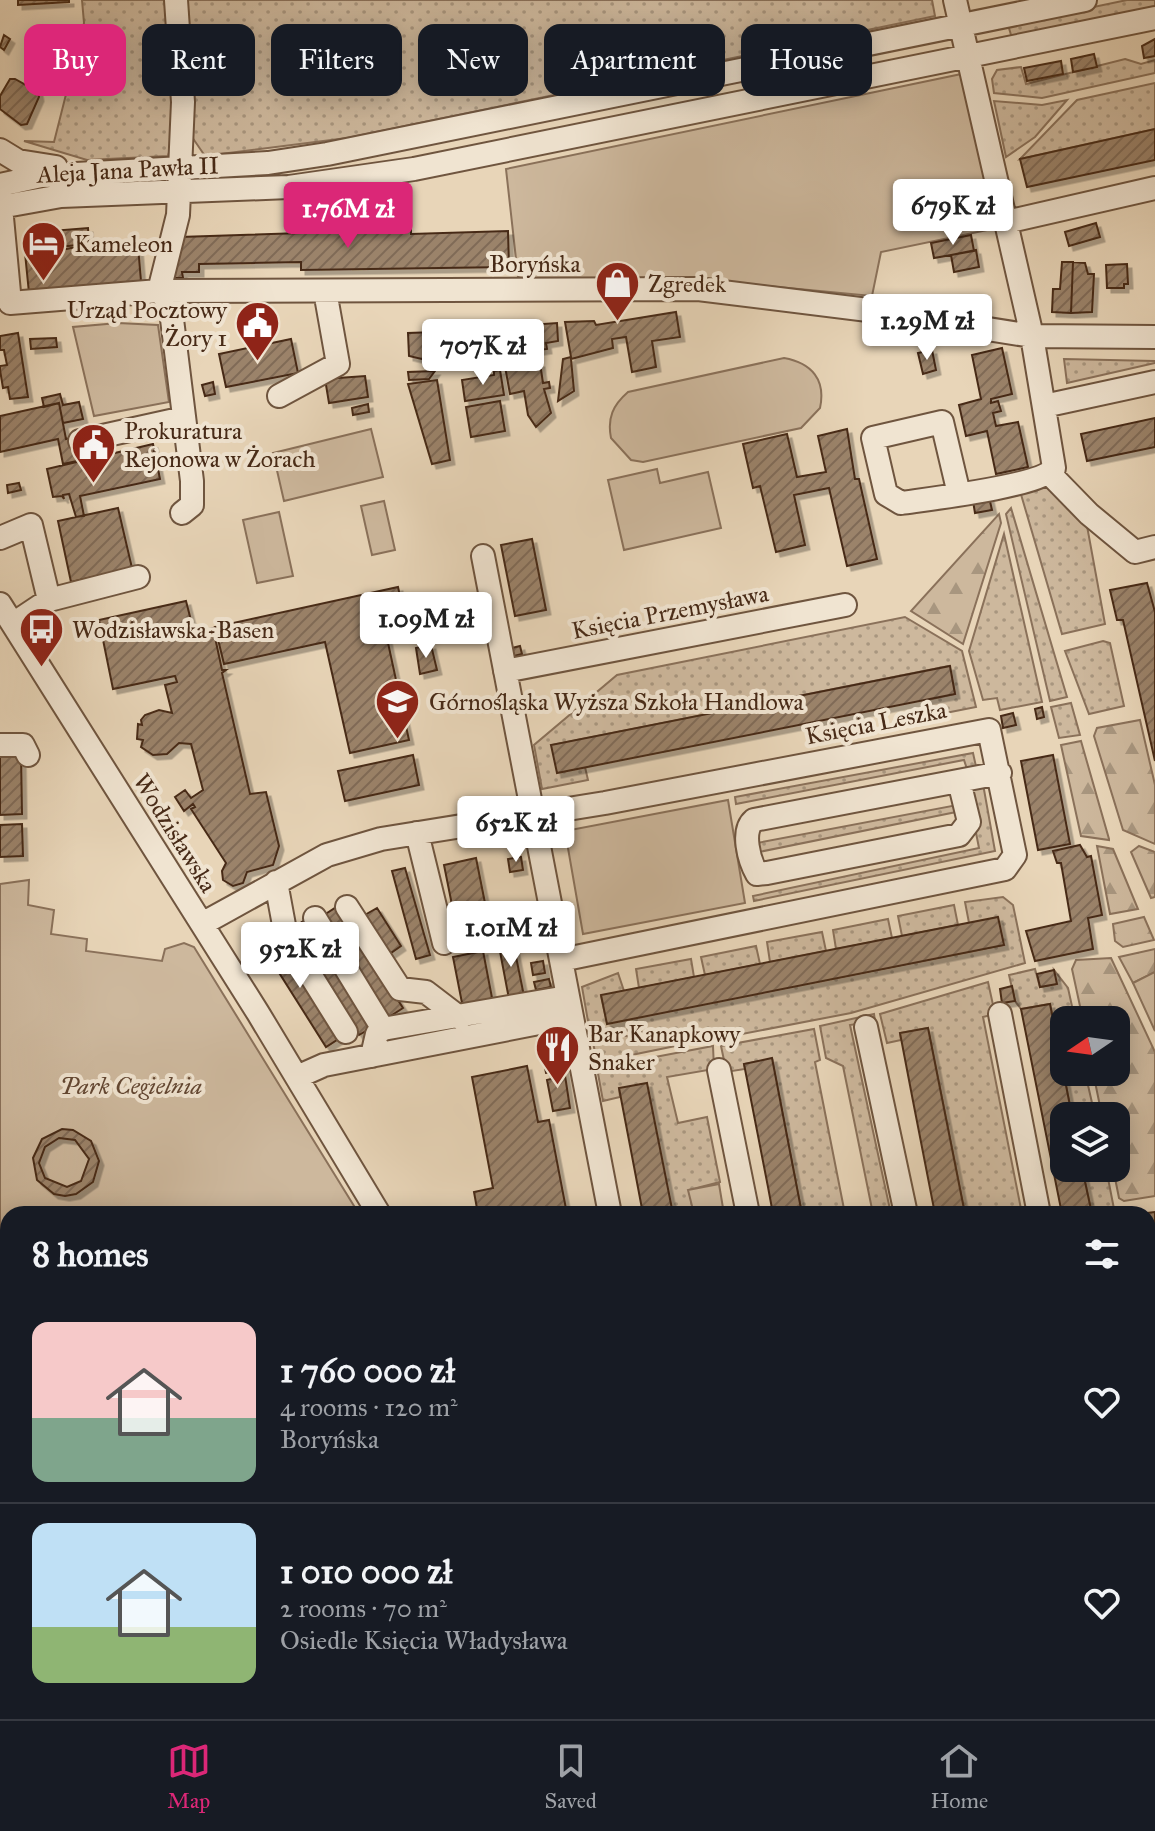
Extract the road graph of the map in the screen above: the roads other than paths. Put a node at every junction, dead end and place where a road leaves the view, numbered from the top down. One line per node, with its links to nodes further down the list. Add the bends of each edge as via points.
1 (176, 0): 7 (street, via 183,102)
2 (955, 0): 5 (street)
3 (1085, 0): 5 (street, Aleja Jana Pawła II)
4 (1155, 18): 5 (street, Aleja Jana Pawła II)
5 (965, 41): 7 (street, Aleja Jana Pawła II, via 268,163); 10 (street, Aleja Jana Pawła II, via 414,169 316,184); 12 (street)
6 (0, 150): 8 (street, via 25,163)
7 (179, 167): 8 (street, Aleja Jana Pawła II); 10 (street)
8 (88, 172): 11 (street, Aleja Jana Pawła II, via 41,176)
9 (1155, 188): 12 (street)
10 (179, 193): 11 (street, Aleja Jana Pawła II); 13 (street)
11 (0, 200): 15 (street, Boryńska)
12 (1006, 222): 16 (street)
13 (159, 291): 14 (street, Boryńska); 15 (street, Boryńska); 21 (street, via 170,303)
14 (325, 291): 16 (street, Boryńska, via 698,289); 19 (street, via 338,364)
15 (5, 307)
16 (1032, 336): 17 (street, Boryńska); 20 (street)
17 (1155, 337)
18 (1155, 382): 20 (street)
19 (279, 396)
20 (1044, 406): 23 (street)
21 (184, 418): 22 (street); 25 (street, via 192,505)
22 (80, 441)
23 (1052, 471): 24 (street); 27 (street, via 1089,514 1135,552)
24 (959, 494): 24 (street, via 942,422 873,438 892,501)
25 (182, 513)
26 (0, 538): 30 (street, via 31,525)
27 (1155, 547)
28 (483, 556): 34 (street)
29 (138, 577): 30 (street)
30 (49, 600): 33 (street)
31 (0, 604): 33 (street, Wodzisławska)
32 (845, 605): 34 (street, Księcia Przemysława)
33 (13, 624): 44 (street, Wodzisławska)
34 (505, 671): 39 (street)
35 (0, 745): 36 (street, via 23,745)
36 (28, 755)
37 (1000, 773): 38 (street); 39 (street, Księcia Leszka, via 989,730 972,731); 46 (street, Księcia Leszka, via 1015,855 1005,869)
38 (959, 781): 38 (street, via 754,820 747,831 752,865 757,874 767,873 959,835 969,822)
39 (534, 814): 40 (street, Księcia Leszka); 46 (street)
40 (417, 833): 41 (street, Księcia Leszka, via 327,855); 45 (street)
41 (276, 882): 44 (street, Księcia Leszka); 52 (street, via 286,936)
42 (347, 907): 49 (street, via 400,989 426,992)
43 (315, 918): 51 (street)
44 (202, 924): 55 (street, Wodzisławska)
45 (444, 943)
46 (561, 960): 47 (street)
47 (569, 1007): 49 (street); 53 (street); 57 (street)
48 (1000, 1014): 60 (street)
49 (460, 1018): 51 (street)
50 (866, 1027): 59 (street)
51 (383, 1029): 53 (street)
52 (346, 1032)
53 (372, 1056): 55 (street, via 319,1066)
54 (719, 1070): 58 (street)
55 (297, 1077): 56 (street, Wodzisławska)
56 (374, 1206)
57 (608, 1206)
58 (746, 1206)
59 (904, 1206)
60 (1037, 1206)

